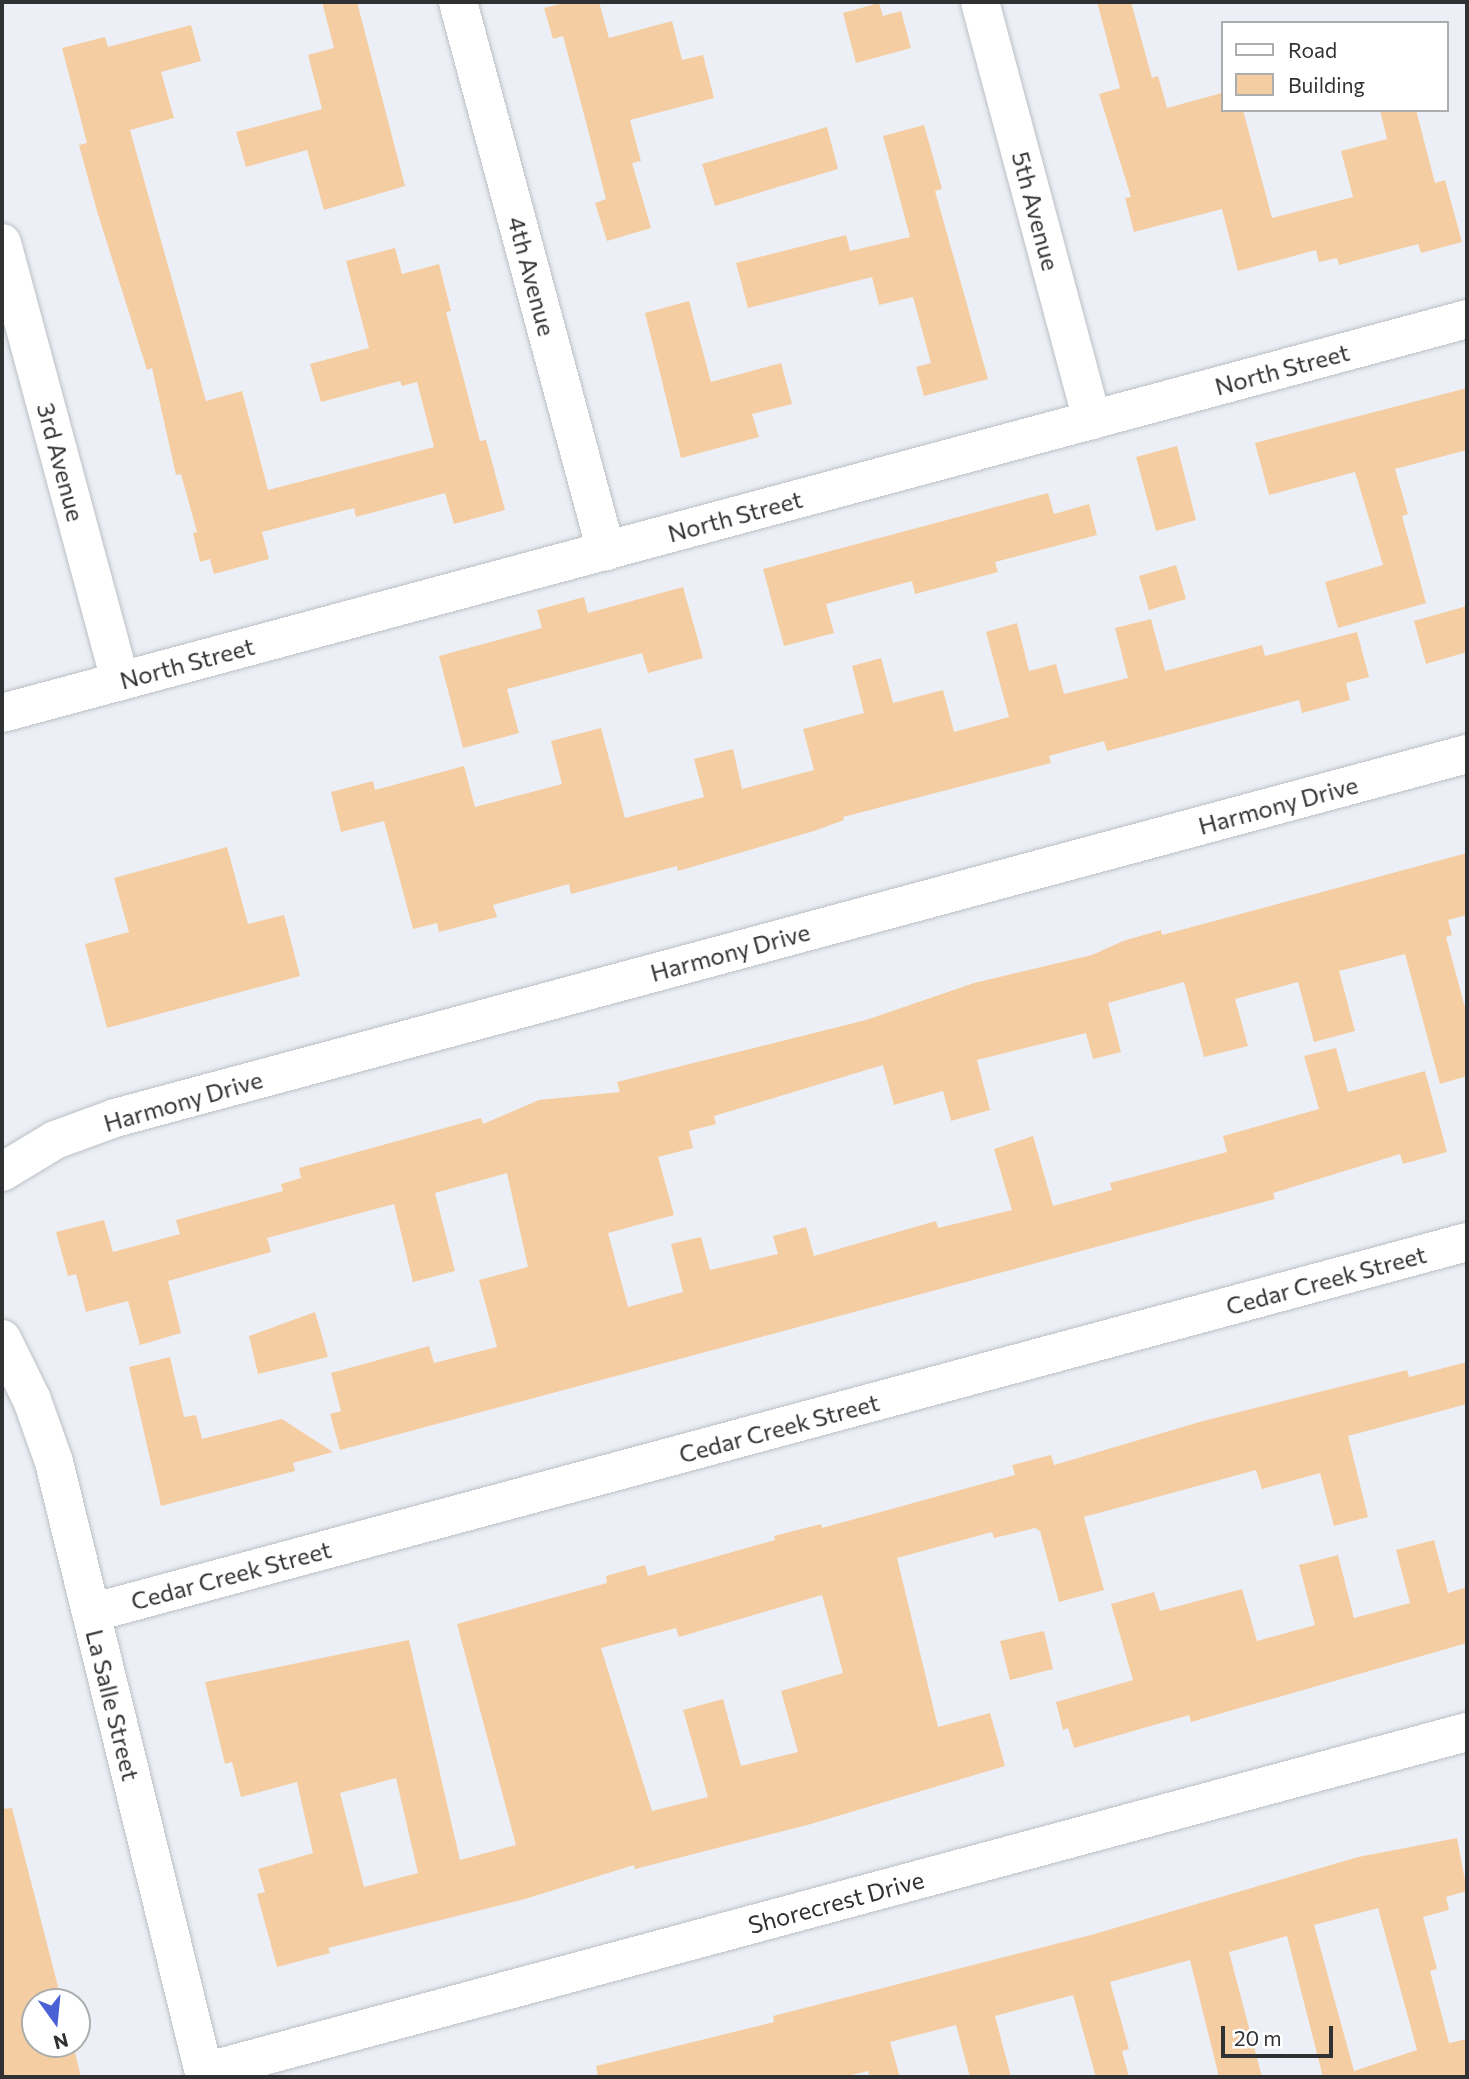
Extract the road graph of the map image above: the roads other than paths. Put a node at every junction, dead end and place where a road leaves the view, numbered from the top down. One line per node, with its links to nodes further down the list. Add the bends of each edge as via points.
1 (458, 2): 6 (street, 4th Avenue)
2 (980, 2): 5 (street, 5th Avenue)
3 (2, 243): 7 (street, 3rd Avenue)
4 (1467, 319): 5 (street, North Street)
5 (1092, 420): 6 (street, North Street)
6 (606, 551): 7 (street, North Street)
7 (120, 681): 8 (street, North Street)
8 (2, 713)
9 (1467, 754): 10 (street, Harmony Drive, via 115,1118 55,1140)
10 (2, 1172)
11 (1467, 1242): 13 (street, Cedar Creek Street)
12 (2, 1339): 13 (street, La Salle Street, via 32,1400 54,1462)
13 (91, 1613): 15 (street, La Salle Street)
14 (1467, 1732): 15 (street, Shorecrest Drive)
15 (204, 2075)

